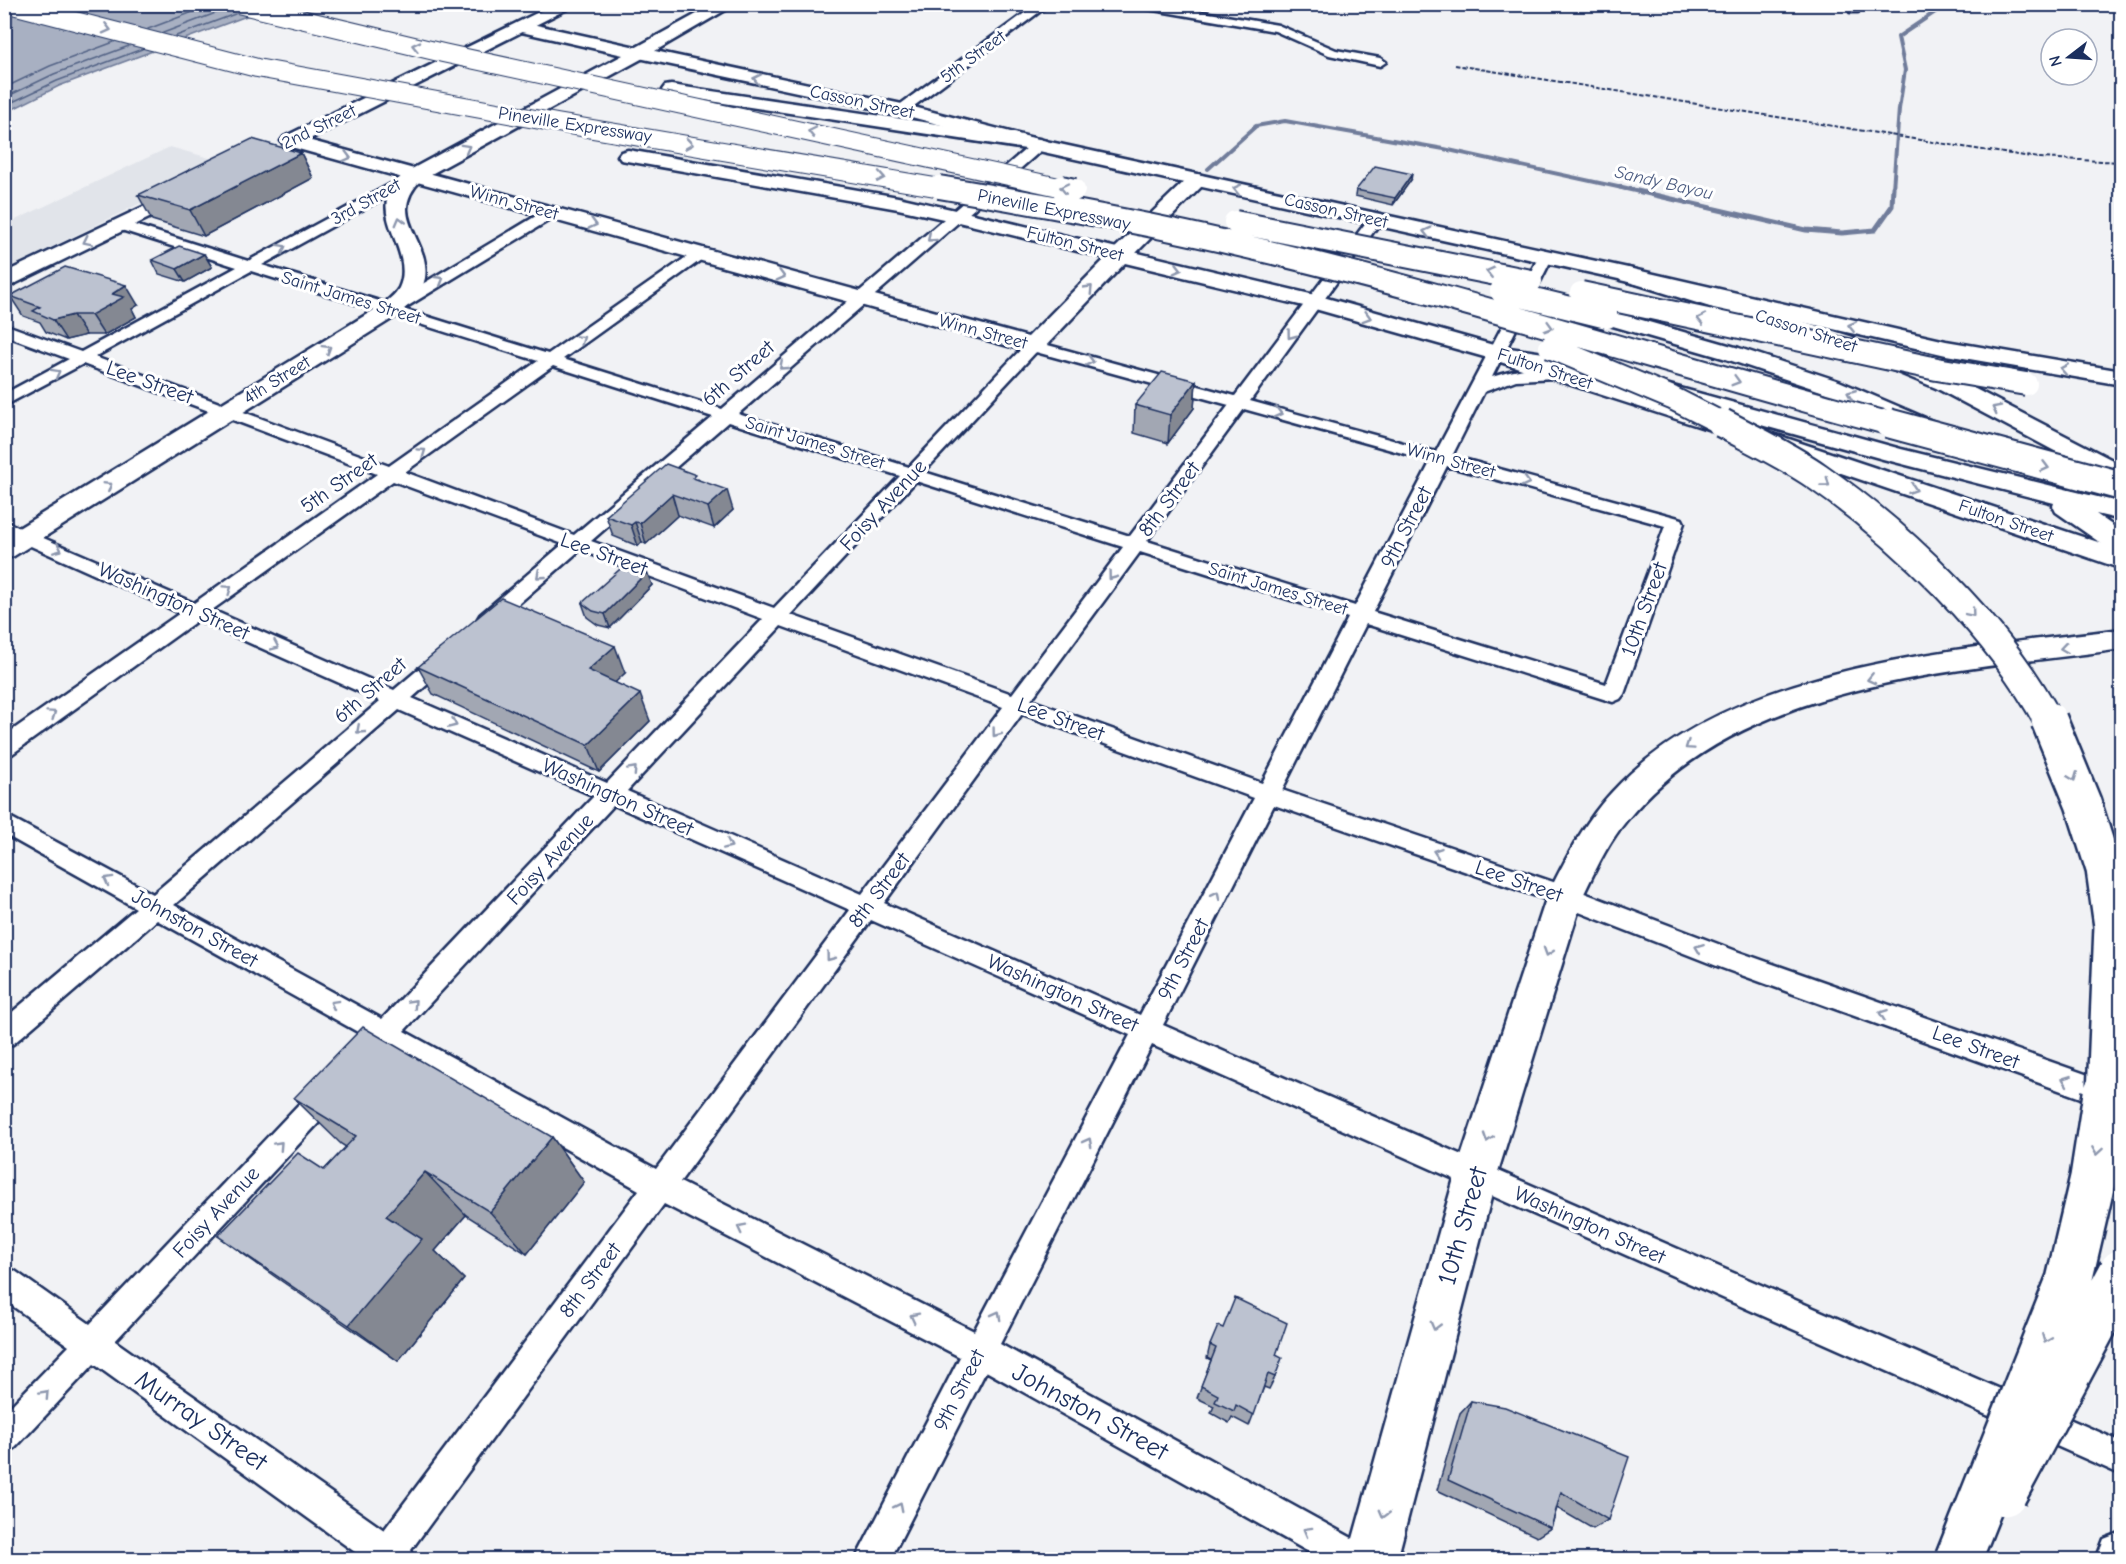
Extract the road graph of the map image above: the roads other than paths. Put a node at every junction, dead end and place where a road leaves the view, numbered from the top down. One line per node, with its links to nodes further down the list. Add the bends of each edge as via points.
1 (9, 4): 11 (main road, Pineville Expressway, one-way to 11, bridge)
2 (238, 4): 8 (main road, Pineville Expressway, one-way to 2, bridge)
3 (569, 4): 7 (main road, 2nd Street)
4 (728, 4): 9 (main road, 3rd Street)
5 (1045, 4): 12 (street, 5th Street)
6 (1136, 4): 10 (street, via 1278,28 1333,53)
7 (523, 27): 9 (main road, Casson Street); 14 (main road, 2nd Street)
8 (443, 53): 15 (main road, bridge); 21 (main road, Pineville Expressway, one-way to 8, bridge)
9 (639, 53): 12 (main road, Casson Street, one-way to 9); 18 (main road, 3rd Street, one-way to 9)
10 (1380, 62)
11 (257, 68): 13 (main road, bridge); 26 (main road, Pineville Expressway, one-way to 26, bridge, via 915,182)
12 (902, 109): 15 (main road, Casson Street)
13 (528, 136)
14 (291, 141): 17 (main road, 2nd Street); 18 (main road, Winn Street, one-way to 18)
15 (1039, 145): 19 (main road, Casson Street); 23 (street, 6th Street)
16 (605, 151): 23 (main road, Fulton Street)
17 (269, 152)
18 (415, 175): 22 (main road, Winn Street); 30 (street, 3rd Street, one-way to 18); 35 (main road, one-way to 18, via 409,292 414,280 412,255 397,201 400,189)
19 (1197, 180): 24 (main road, Casson Street, one-way to 19); 28 (main road, Foisy Avenue)
20 (205, 183): 25 (main road)
21 (1086, 193)
22 (551, 213): 27 (main road, Winn Street, one-way to 27); 35 (street, 4th Street, one-way to 22)
23 (957, 216): 28 (main road, Fulton Street); 33 (street, 6th Street, one-way to 33)
24 (1376, 220): 29 (main road, Casson Street, one-way to 24); 34 (street, 8th Street)
25 (120, 225): 30 (street, Saint James Street); 32 (main road, one-way to 32)
26 (1146, 227): 53 (main road, one-way to 53, bridge, via 1329,267); 94 (main road, one-way to 94, bridge, via 1523,336 1672,398 1772,449 1818,477 1912,552 1962,603 2032,690 2056,734 2104,870 2112,926 2108,1084 2093,1178 2069,1281)
27 (700, 254): 33 (main road, Winn Street, one-way to 33); 40 (street, 5th Street, one-way to 27)
28 (1121, 255): 34 (main road, Fulton Street, one-way to 34); 37 (main road, Foisy Avenue, one-way to 28)
29 (1545, 258): 31 (main road, Casson Street); 38 (street, 9th Street)
30 (250, 266): 35 (street, Saint James Street); 39 (street, 3rd Street)
31 (1628, 275): 42 (main road, one-way to 31, via 1946,348); 52 (main road, Casson Street, one-way to 31, via 1945,383 1861,348)
32 (4, 282)
33 (861, 298): 37 (main road, Winn Street); 48 (street, 6th Street, one-way to 48)
34 (1315, 302): 38 (main road, Fulton Street, one-way to 38); 46 (street, 8th Street, one-way to 46)
35 (390, 310): 40 (street, Saint James Street); 47 (main road, 4th Street, one-way to 35)
36 (4, 329): 39 (street, Lee Street)
37 (1033, 346): 46 (street, Winn Street, one-way to 46); 51 (street, Foisy Avenue)
38 (1496, 353): 41 (main road, Fulton Street); 43 (street, 9th Street); 54 (main road, via 1586,367 1779,424)
39 (83, 358): 45 (street, 3rd Street, one-way to 39); 47 (street, Lee Street)
40 (551, 360): 48 (street, Saint James Street); 50 (street, 5th Street, one-way to 40)
41 (1555, 372): 43 (street, via 1522,373); 61 (main road, Fulton Street, one-way to 61, via 1818,456)
42 (2121, 378)
43 (1477, 389): 49 (street, 9th Street)
44 (2121, 400): 59 (main road, bridge, via 1936,369 1459,265 1121,200 1606,317 1819,382 1894,412 1981,454)
45 (4, 401)
46 (1240, 403): 49 (street, Winn Street, one-way to 49); 58 (street, 8th Street)
47 (228, 411): 50 (street, Lee Street); 56 (main road, 4th Street, one-way to 47)
48 (725, 415): 51 (street, Saint James Street); 57 (street, 6th Street)
49 (1442, 458): 55 (street, Winn Street, one-way to 55); 63 (street, 9th Street)
50 (392, 473): 57 (street, Lee Street); 62 (street, 5th Street, one-way to 50)
51 (912, 474): 58 (street, Saint James Street); 64 (street, Foisy Avenue)
52 (2121, 476)
53 (2121, 486)
54 (2121, 512)
55 (1675, 523): 68 (street, 10th Street)
56 (15, 532): 60 (main road, 4th Street); 62 (street, Washington Street, one-way to 62)
57 (576, 544): 64 (street, Lee Street); 65 (street, 6th Street, one-way to 65)
58 (1135, 544): 63 (street, Saint James Street); 70 (street, 8th Street, one-way to 70)
59 (2121, 545)
60 (4, 550)
61 (2121, 560)
62 (197, 611): 69 (street, Washington Street, one-way to 69); 71 (street, 5th Street, one-way to 62)
63 (1361, 615): 68 (street, Saint James Street); 73 (street, 9th Street)
64 (777, 617): 70 (street, Lee Street); 72 (street, Foisy Avenue, one-way to 64)
65 (477, 629)
66 (2121, 639): 75 (main road, 10th Street, one-way to 75, via 1914,669 1806,694 1727,724 1658,767 1626,799 1594,840)
67 (459, 645): 69 (street, 6th Street)
68 (1613, 694)
69 (396, 699): 72 (street, Washington Street, one-way to 72); 76 (street, 6th Street, one-way to 76)
70 (1018, 703): 73 (street, Lee Street); 77 (street, 8th Street, one-way to 77)
71 (4, 748)
72 (611, 794): 77 (street, Washington Street, one-way to 77); 79 (street, Foisy Avenue, one-way to 72)
73 (1268, 794): 75 (street, Lee Street, one-way to 73); 78 (street, 9th Street, one-way to 73)
74 (4, 823): 76 (street, Johnston Street, one-way to 74)
75 (1565, 896): 81 (street, Lee Street, one-way to 75, via 1742,964); 82 (main road, 10th Street, one-way to 82)
76 (156, 906): 79 (street, Johnston Street, one-way to 76); 80 (street, 6th Street)
77 (867, 906): 78 (street, Washington Street); 83 (street, 8th Street, one-way to 83)
78 (1147, 1030): 82 (street, Washington Street); 87 (street, 9th Street, one-way to 78)
79 (386, 1033): 83 (street, Johnston Street); 86 (street, Foisy Avenue, one-way to 79)
80 (4, 1036)
81 (2121, 1099)
82 (1476, 1175): 89 (street, Washington Street); 93 (main road, 10th Street, one-way to 93)
83 (659, 1186): 87 (street, Johnston Street, one-way to 83); 90 (street, 8th Street)
84 (2121, 1272): 95 (main road, bridge)
85 (4, 1282): 86 (street, Murray Street)
86 (92, 1344): 88 (street, Foisy Avenue, one-way to 86); 90 (street, Murray Street)
87 (979, 1350): 91 (street, 9th Street, one-way to 87); 92 (street, Johnston Street, one-way to 87)
88 (4, 1437)
89 (2121, 1459)
90 (390, 1557)
91 (872, 1560)
92 (1358, 1560)
93 (1372, 1560)
94 (1958, 1560)
95 (1969, 1560)

